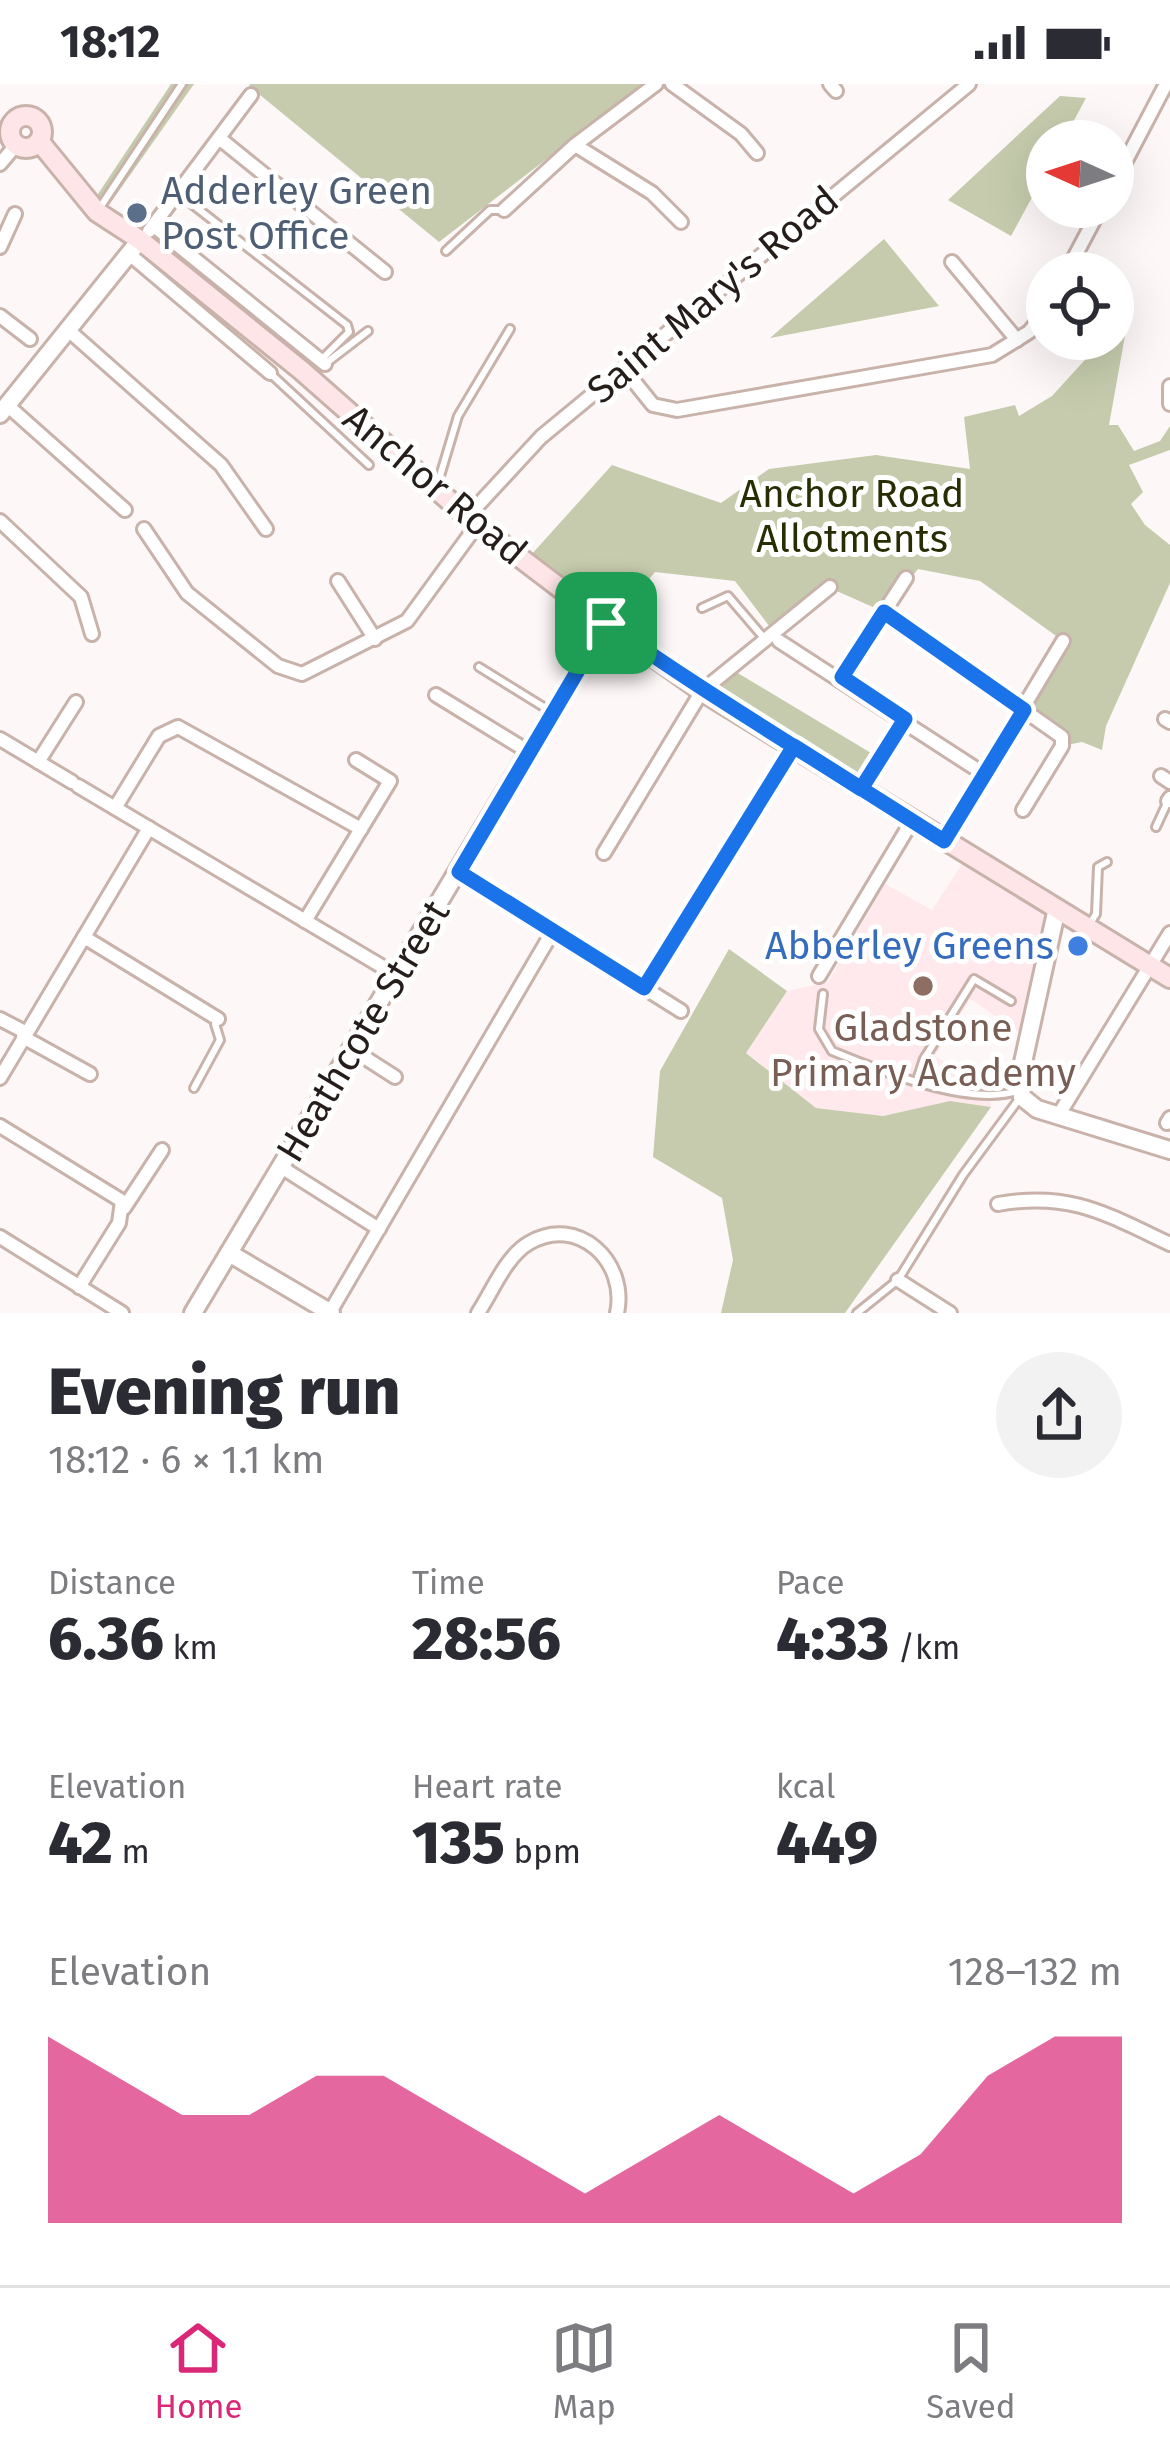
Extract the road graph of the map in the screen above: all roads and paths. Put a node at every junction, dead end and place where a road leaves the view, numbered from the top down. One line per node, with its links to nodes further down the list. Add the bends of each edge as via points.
1 (182, 84): 17 (lane)
2 (656, 84): 11 (street)
3 (672, 84): 13 (street)
4 (1166, 84): 12 (street)
5 (966, 85): 33 (street, Saint Mary's Road)
6 (251, 95): 8 (street)
7 (6, 119): 9 (main road, Anchor Road, via 35,118); 10 (main road, Anchor Road)
8 (219, 137): 15 (street); 24 (street, via 361,262)
9 (39, 141): 10 (main road); 17 (main road, Anchor Road)
10 (16, 145): 14 (street)
11 (575, 145): 16 (street); 19 (street, via 652,193)
12 (1134, 145)
13 (757, 154)
14 (0, 164)
15 (179, 194): 20 (street); 32 (lane, via 347,326)
16 (506, 203): 22 (lane)
17 (97, 212): 20 (main road, Anchor Road)
18 (15, 214): 21 (street)
19 (681, 222)
20 (141, 240): 27 (street); 32 (street); 34 (street); 39 (main road, Anchor Road)
21 (0, 247)
22 (446, 251)
23 (952, 262): 31 (street)
24 (385, 272)
25 (0, 316): 30 (street)
26 (510, 328): 39 (lane, via 458,416)
27 (67, 329): 37 (street); 44 (street, via 220,465)
28 (368, 331): 32 (lane)
29 (1026, 331): 31 (street)
30 (30, 340)
31 (1017, 340): 33 (street, via 992,355 676,410 653,406)
32 (323, 363)
33 (624, 369): 42 (street, Saint Mary's Road, via 542,437)
34 (270, 373): 38 (lane)
35 (1170, 386): 36 (street)
36 (1165, 403)
37 (3, 410): 40 (street)
38 (369, 465)
39 (436, 489): 42 (main road, Anchor Road)
40 (124, 510)
41 (0, 521): 51 (street, via 81,597)
42 (472, 521): 50 (main road, Anchor Road); 52 (street, Saint Mary's Road, via 407,620)
43 (144, 529): 52 (street, Saint Mary's Road, via 187,593 284,669 315,672)
44 (266, 529)
45 (906, 578): 49 (street)
46 (338, 580): 52 (street)
47 (830, 587): 53 (street)
48 (702, 608): 53 (lane, via 728,596)
49 (884, 612): 56 (street); 60 (street)
50 (606, 623): 57 (main road, Anchor Road); 61 (street, Heathcote Street)
51 (92, 634)
52 (375, 639)
53 (771, 640): 56 (street); 57 (street)
54 (1063, 641): 60 (street)
55 (479, 667): 61 (lane)
56 (842, 677): 62 (street)
57 (702, 691): 64 (main road, Anchor Road); 78 (street)
58 (436, 695): 65 (street)
59 (76, 702): 67 (street, via 73,723)
60 (1024, 710): 68 (street); 72 (street, via 1055,730 1062,746)
61 (553, 713): 65 (street, Heathcote Street)
62 (905, 719): 68 (street); 69 (street)
63 (0, 739): 67 (street)
64 (794, 746): 69 (main road, Anchor Road); 91 (street)
65 (529, 752): 80 (street, Heathcote Street)
66 (356, 760): 76 (street, via 390,781)
67 (38, 762): 71 (street)
68 (984, 774): 77 (street)
69 (861, 789): 73 (main road, Anchor Road)
70 (1169, 800): 74 (lane)
71 (116, 808): 75 (street); 76 (street, via 159,736 178,727)
72 (1023, 810)
73 (913, 821): 77 (main road, Anchor Road); 89 (street)
74 (1156, 827)
75 (149, 828): 82 (street); 86 (street)
76 (361, 830): 82 (street)
77 (944, 841): 81 (main road, Anchor Road)
78 (604, 853)
79 (1107, 862): 83 (lane, via 1097,867 1096,914)
80 (459, 872): 84 (street); 88 (street, Heathcote Street)
81 (1057, 908): 83 (main road, Anchor Road); 104 (street)
82 (305, 921): 88 (street)
83 (1087, 928): 87 (main road, Anchor Road)
84 (553, 931): 91 (street); 112 (street)
85 (1170, 933): 87 (street)
86 (84, 937): 96 (street); 97 (street)
87 (1150, 966): 90 (main road, Anchor Road); 105 (street)
88 (398, 976): 98 (street, Heathcote Street)
89 (819, 976)
90 (1170, 978)
91 (644, 988): 94 (street)
92 (823, 994): 102 (lane, via 819,1029 832,1051)
93 (1011, 1001): 102 (lane, via 974,979)
94 (681, 1012)
95 (0, 1019): 97 (street)
96 (217, 1020): 103 (lane, via 220,1040)
97 (24, 1034): 99 (street); 101 (street)
98 (352, 1050): 100 (street); 109 (street, Heathcote Street)
99 (90, 1074)
100 (395, 1077)
101 (0, 1078)
102 (916, 1080): 104 (lane, via 995,1098)
103 (194, 1088)
104 (1020, 1094): 105 (street); 116 (lane)
105 (1058, 1116): 108 (street)
106 (0, 1126): 111 (street, via 116,1195)
107 (162, 1150): 111 (street)
108 (1170, 1150)
109 (281, 1167): 112 (street); 115 (street, Heathcote Street)
110 (998, 1204): 114 (street, via 1078,1201)
111 (124, 1208): 117 (street)
112 (379, 1229): 118 (street)
113 (0, 1237): 117 (street)
114 (1170, 1244)
115 (229, 1253): 118 (street); 120 (street, Heathcote Street)
116 (898, 1280): 123 (lane); 124 (street)
117 (79, 1287): 119 (street)
118 (327, 1312)
119 (122, 1313)
120 (193, 1313)
121 (478, 1313): 122 (street, via 518,1250 556,1235 586,1241 610,1262)
122 (617, 1313)
123 (857, 1313)
124 (950, 1313)

